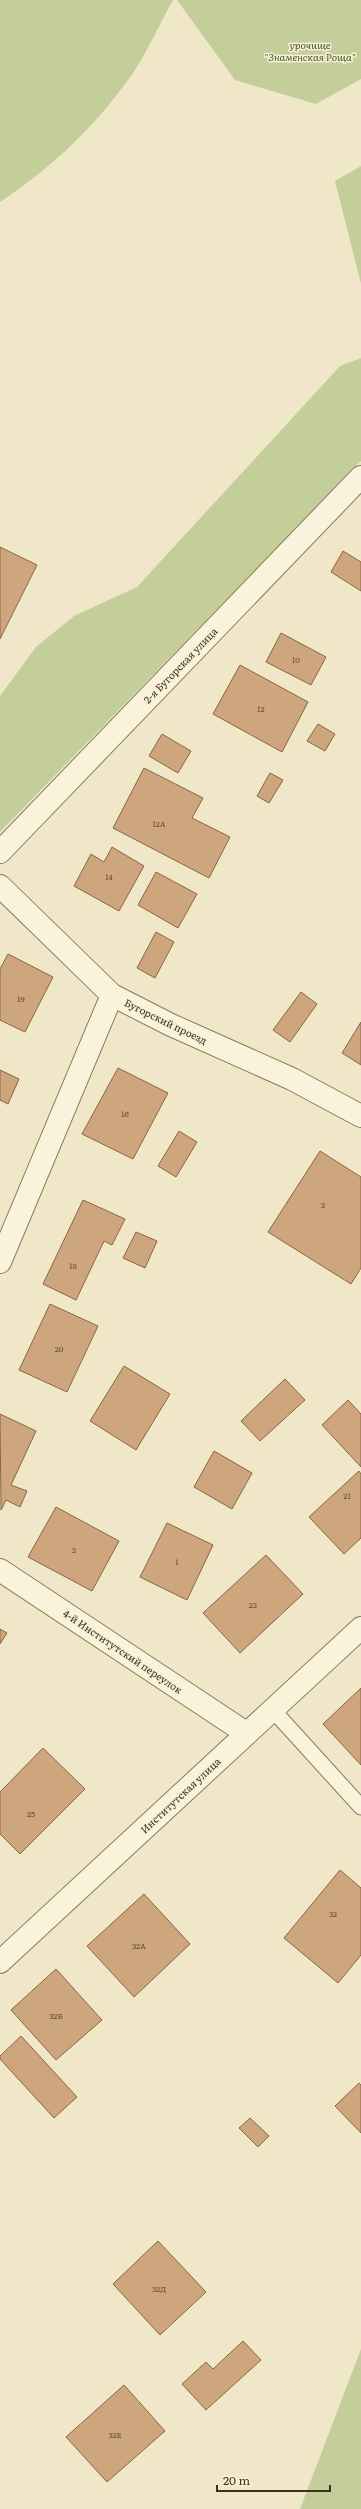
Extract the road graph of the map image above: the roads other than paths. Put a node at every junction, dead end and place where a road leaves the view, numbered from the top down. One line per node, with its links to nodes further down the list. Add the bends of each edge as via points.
1 (361, 477): 2 (street, 2-я Бугорская улица)
2 (0, 852)
3 (0, 886): 4 (street, Бугорский проезд)
4 (112, 995): 5 (street, Бугорский проезд, via 171,1025 292,1079); 6 (street)
5 (361, 1116)
6 (0, 1262)
7 (0, 1570): 10 (street, 4-й Институтский переулок)
8 (361, 1628): 9 (street, Институтская улица)
9 (272, 1709): 10 (street, Институтская улица); 11 (lane)
10 (246, 1733): 12 (street, Институтская улица)
11 (361, 1806)
12 (0, 1962)

